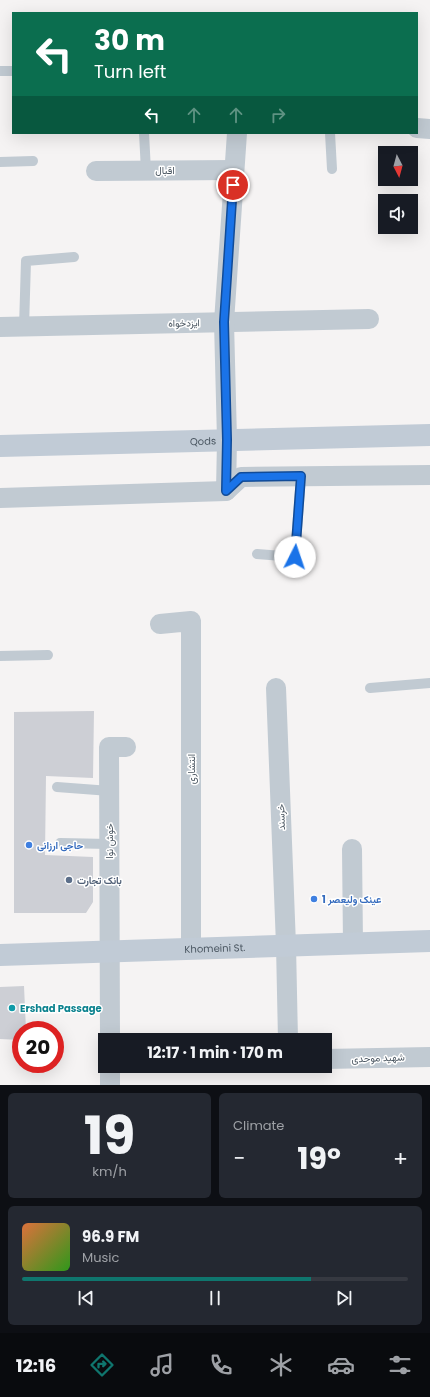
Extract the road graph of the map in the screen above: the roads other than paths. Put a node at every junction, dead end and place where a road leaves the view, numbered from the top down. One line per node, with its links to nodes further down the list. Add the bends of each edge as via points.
1 (0, 71): 2 (lane)
2 (12, 71)
3 (418, 128): 4 (street)
4 (430, 128)
5 (144, 134): 13 (lane)
6 (237, 134): 10 (street)
7 (330, 134): 11 (lane)
8 (33, 161): 9 (lane)
9 (0, 162)
10 (234, 170): 13 (street, اقبال); 16 (street)
11 (332, 170)
12 (96, 171): 13 (street, اقبال)
13 (146, 171)
14 (74, 258): 18 (lane, via 26,261)
15 (369, 319): 16 (street, ایزدخواه)
16 (224, 322): 18 (street, ایزدخواه); 20 (street)
17 (0, 327): 18 (street, ایزدخواه)
18 (24, 327)
19 (430, 435): 20 (main road, Qods)
20 (227, 440): 21 (main road, Qods); 24 (street)
21 (0, 446)
22 (430, 475): 23 (street)
23 (301, 476): 24 (street, via 241,477); 26 (lane, via 295,557)
24 (226, 491): 25 (street)
25 (0, 498)
26 (258, 554)
27 (160, 624): 42 (street, انتشاری, via 191,621)
28 (48, 655): 29 (lane)
29 (0, 656)
30 (430, 683): 32 (lane)
31 (276, 688): 41 (street, خرسند)
32 (370, 688)
33 (126, 747): 35 (street, خوش نوا, via 109,747)
34 (57, 787): 35 (lane)
35 (110, 791): 37 (street, خوش نوا)
36 (60, 843): 37 (lane)
37 (109, 844): 43 (street, خوش نوا)
38 (352, 849): 40 (street)
39 (430, 942): 40 (main road, Khomeini St.)
40 (353, 944): 41 (main road, Khomeini St.)
41 (286, 945): 42 (main road, Khomeini St.); 46 (street, خرسند)
42 (191, 949): 43 (main road, Khomeini St.)
43 (110, 952): 44 (main road, Khomeini St.); 45 (street, خوش نوا)
44 (0, 955)
45 (110, 1033)
46 (288, 1033)
47 (430, 1057): 48 (street, شهید موحدی)
48 (332, 1060)
49 (110, 1073): 50 (street)
50 (110, 1085)

